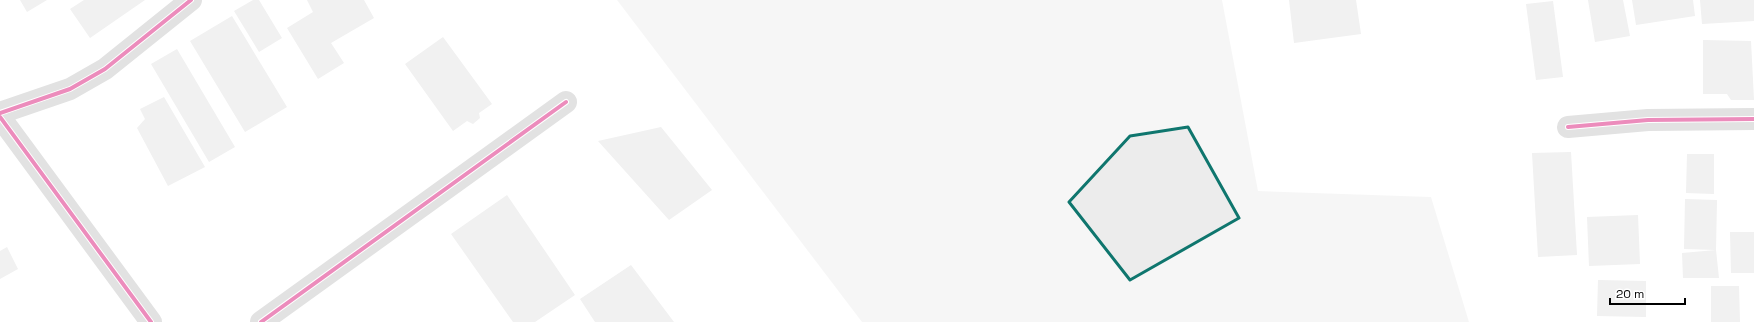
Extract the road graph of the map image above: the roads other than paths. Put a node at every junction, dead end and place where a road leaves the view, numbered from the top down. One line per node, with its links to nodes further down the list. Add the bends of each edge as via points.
1 (191, 0): 3 (street, via 105,69 70,89)
2 (566, 102): 8 (street)
3 (0, 113)
4 (0, 116): 7 (street)
5 (1754, 119): 6 (street, via 1648,120)
6 (1568, 127)
7 (151, 322)
8 (261, 322)

